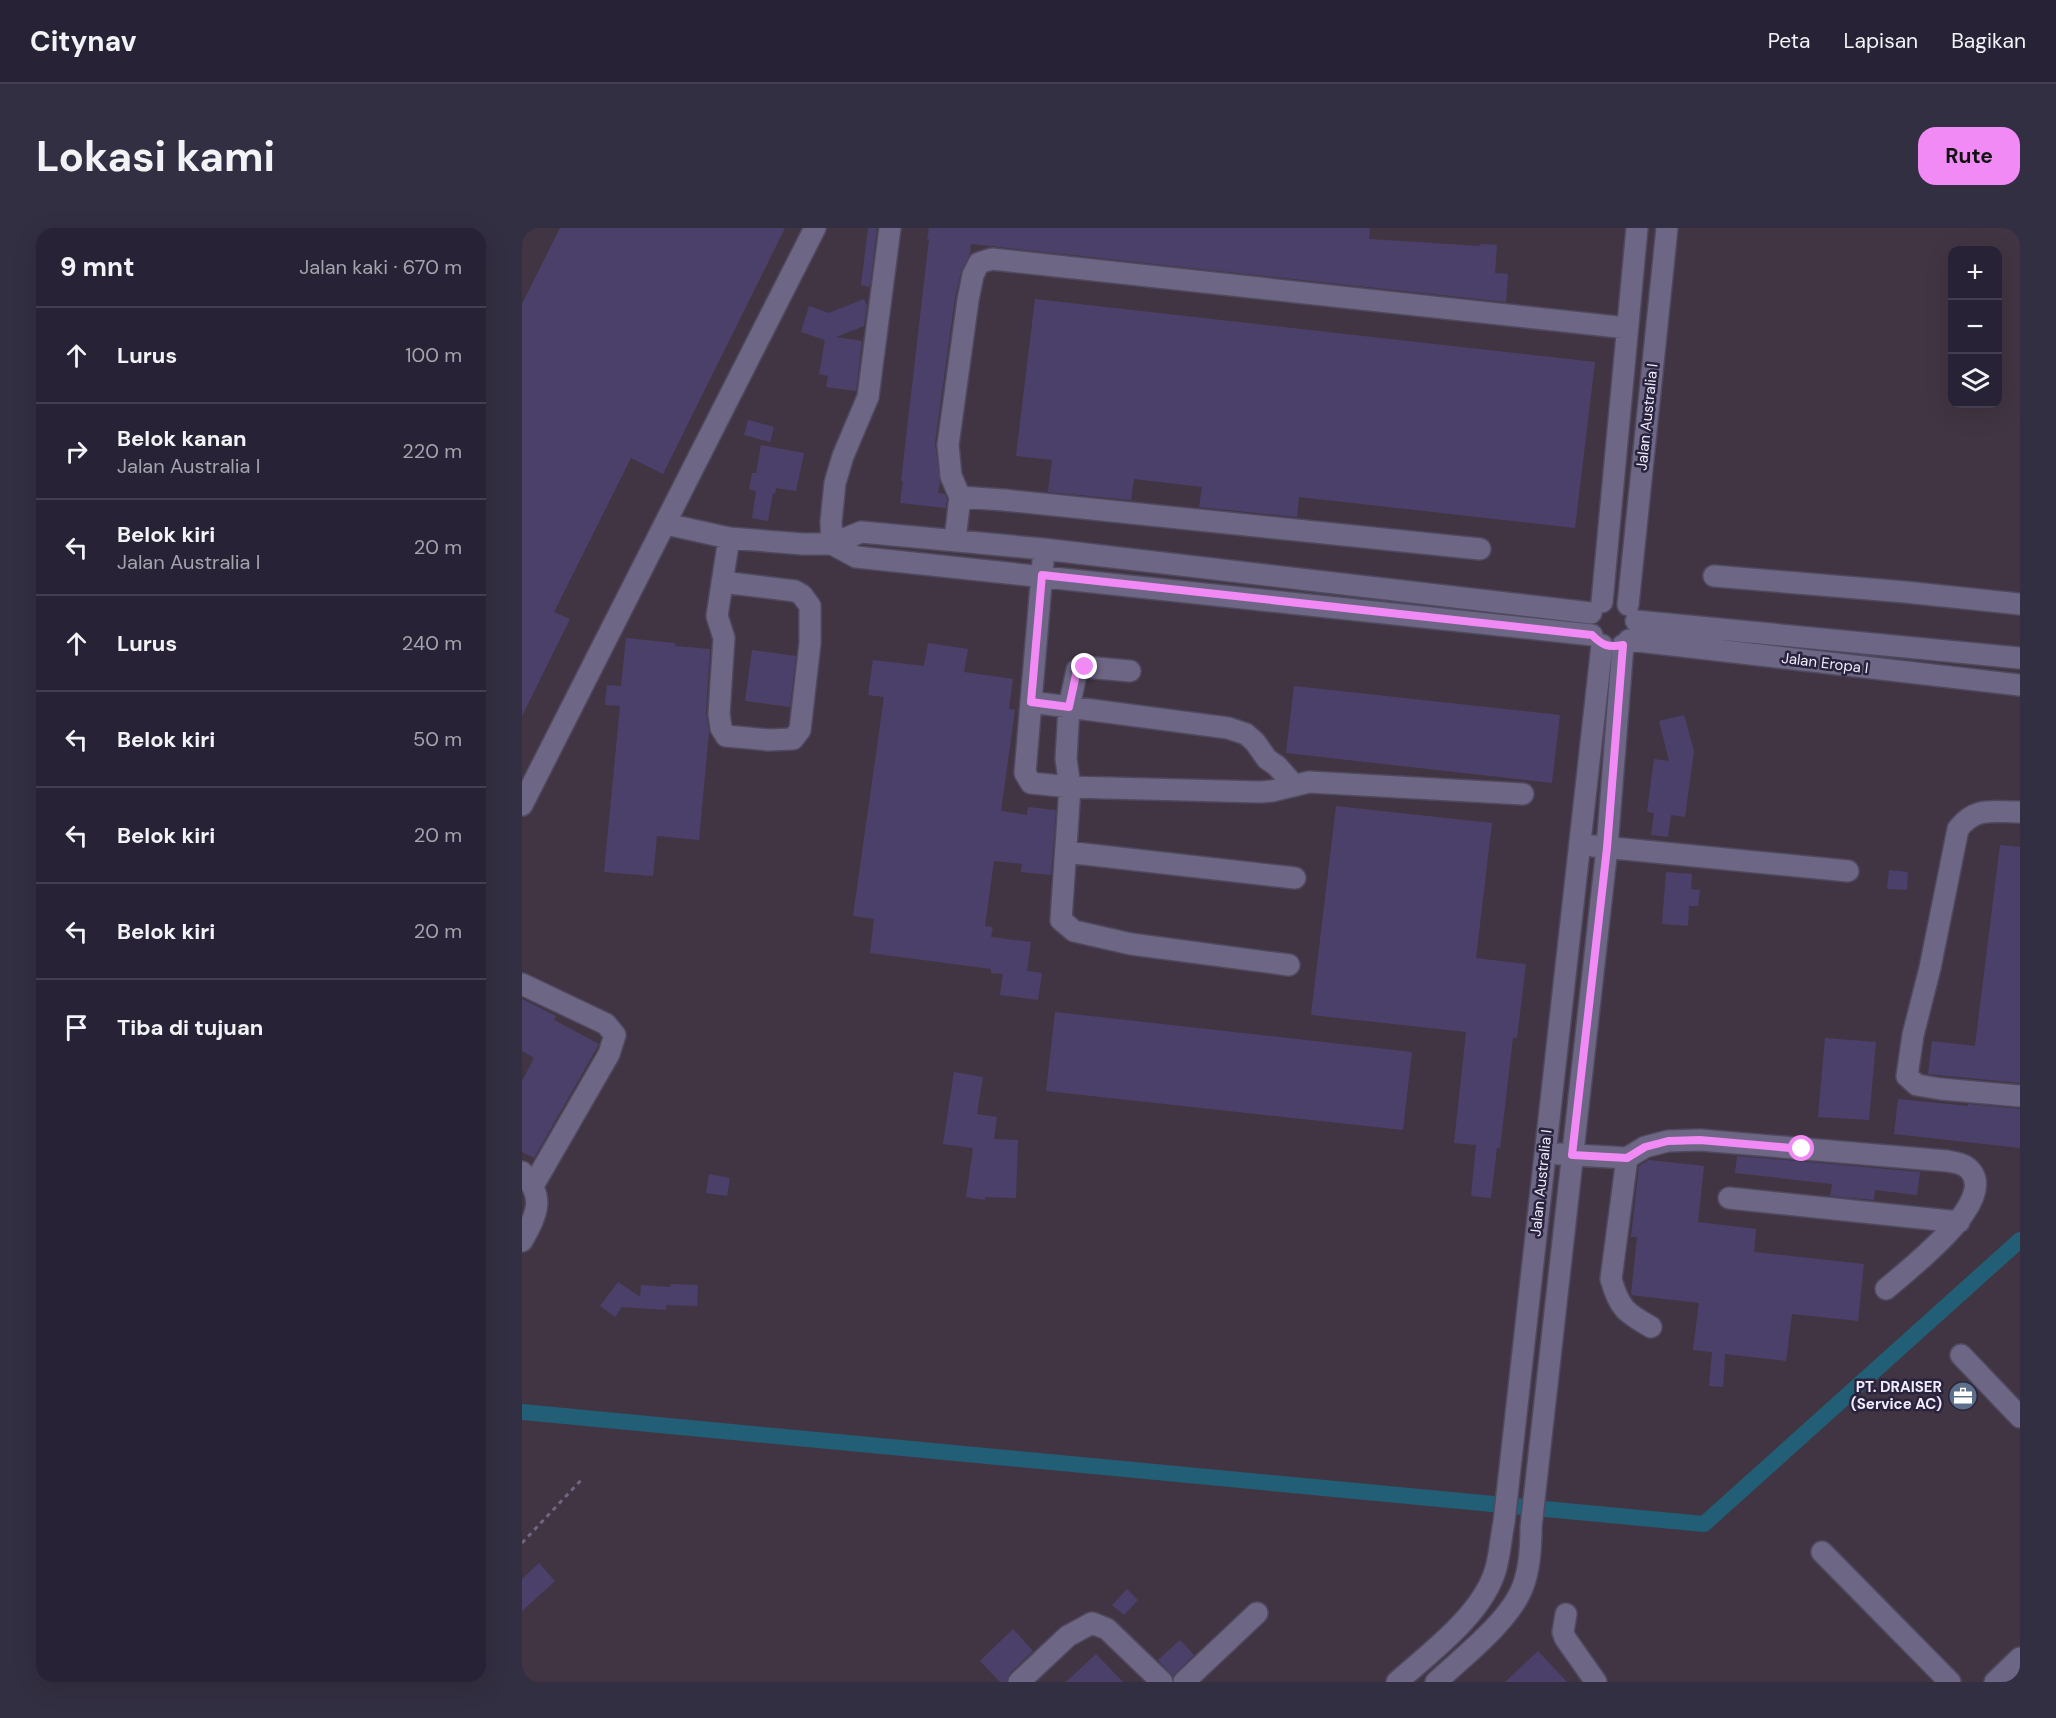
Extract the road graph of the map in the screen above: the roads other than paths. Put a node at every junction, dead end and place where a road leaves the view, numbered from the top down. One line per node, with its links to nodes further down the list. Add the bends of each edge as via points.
1 (815, 228): 7 (lane)
2 (890, 228): 10 (lane, via 868,397 835,483)
3 (1637, 228): 5 (lane, Jalan Australia I)
4 (1667, 228): 18 (lane, Jalan Australia I)
5 (1627, 328): 6 (lane, via 992,259 979,263 973,275 948,445 951,476); 17 (lane, Jalan Australia I)
6 (960, 497): 9 (lane); 12 (lane)
7 (666, 524): 8 (lane); 27 (lane)
8 (729, 538): 10 (lane); 15 (lane)
9 (955, 540): 10 (lane, via 861,532); 11 (lane)
10 (832, 544): 13 (lane, via 856,557)
11 (1043, 549): 13 (lane); 17 (lane)
12 (1480, 549)
13 (1042, 575): 18 (lane); 22 (lane)
14 (1714, 576): 16 (lane)
15 (722, 582): 15 (lane, via 717,615 724,638 721,728 726,736 793,739 800,730 802,716 810,606 795,591)
16 (2020, 604)
17 (1597, 608): 18 (lane, Jalan Australia I, via 1588,624); 18 (lane, via 1616,600)
18 (1618, 632): 19 (lane, Jalan Eropa I); 21 (lane, Jalan Eropa I); 29 (lane, Jalan Australia I); 30 (lane, Jalan Australia I)
19 (2020, 658)
20 (1130, 671): 23 (lane, via 1085,667 1077,670)
21 (2020, 686)
22 (1031, 702): 23 (lane); 25 (lane, via 1027,779 1031,783)
23 (1069, 707): 24 (lane, via 1228,728 1246,734); 25 (lane, via 1066,759)
24 (1293, 785): 25 (lane, via 1261,792); 26 (lane, via 1309,782)
25 (1070, 786): 31 (lane)
26 (1523, 794)
27 (522, 805)
28 (2020, 812): 36 (lane, via 1977,813 1958,829 1907,1076 1917,1085)
29 (1581, 844): 30 (lane); 37 (lane, Jalan Australia I)
30 (1607, 848): 32 (lane); 38 (lane, Jalan Australia I)
31 (1066, 852): 33 (lane); 34 (lane, via 1061,920 1074,932 1131,944)
32 (1848, 871)
33 (1294, 878)
34 (1289, 965)
35 (522, 984): 40 (lane, via 606,1024 615,1035 609,1054)
36 (2020, 1096)
37 (1544, 1154): 38 (lane); 55 (lane, Jalan Australia I, via 1496,1569 1482,1599)
38 (1572, 1155): 39 (lane); 56 (lane, Jalan Australia I, via 1531,1550 1523,1587 1508,1614)
39 (1627, 1158): 42 (lane, via 1645,1147 1668,1141 1700,1140 1955,1163 1964,1165 1975,1185 1973,1201); 45 (lane, via 1611,1279 1616,1298 1629,1314)
40 (528, 1178): 43 (lane, via 538,1203)
41 (1729, 1198): 42 (lane)
42 (1959, 1222): 44 (lane)
43 (522, 1240)
44 (1886, 1289)
45 (1651, 1327)
46 (1960, 1355): 47 (lane)
47 (2018, 1410)
48 (1822, 1552): 58 (lane)
49 (1257, 1613): 54 (lane)
50 (1566, 1614): 57 (lane, via 1565,1638)
51 (2020, 1658): 59 (lane)
52 (1019, 1682): 53 (lane, via 1068,1635 1092,1623 1107,1629)
53 (1162, 1682)
54 (1184, 1682)
55 (1397, 1682)
56 (1436, 1682)
57 (1596, 1682)
58 (1950, 1682)
59 (1995, 1682)

